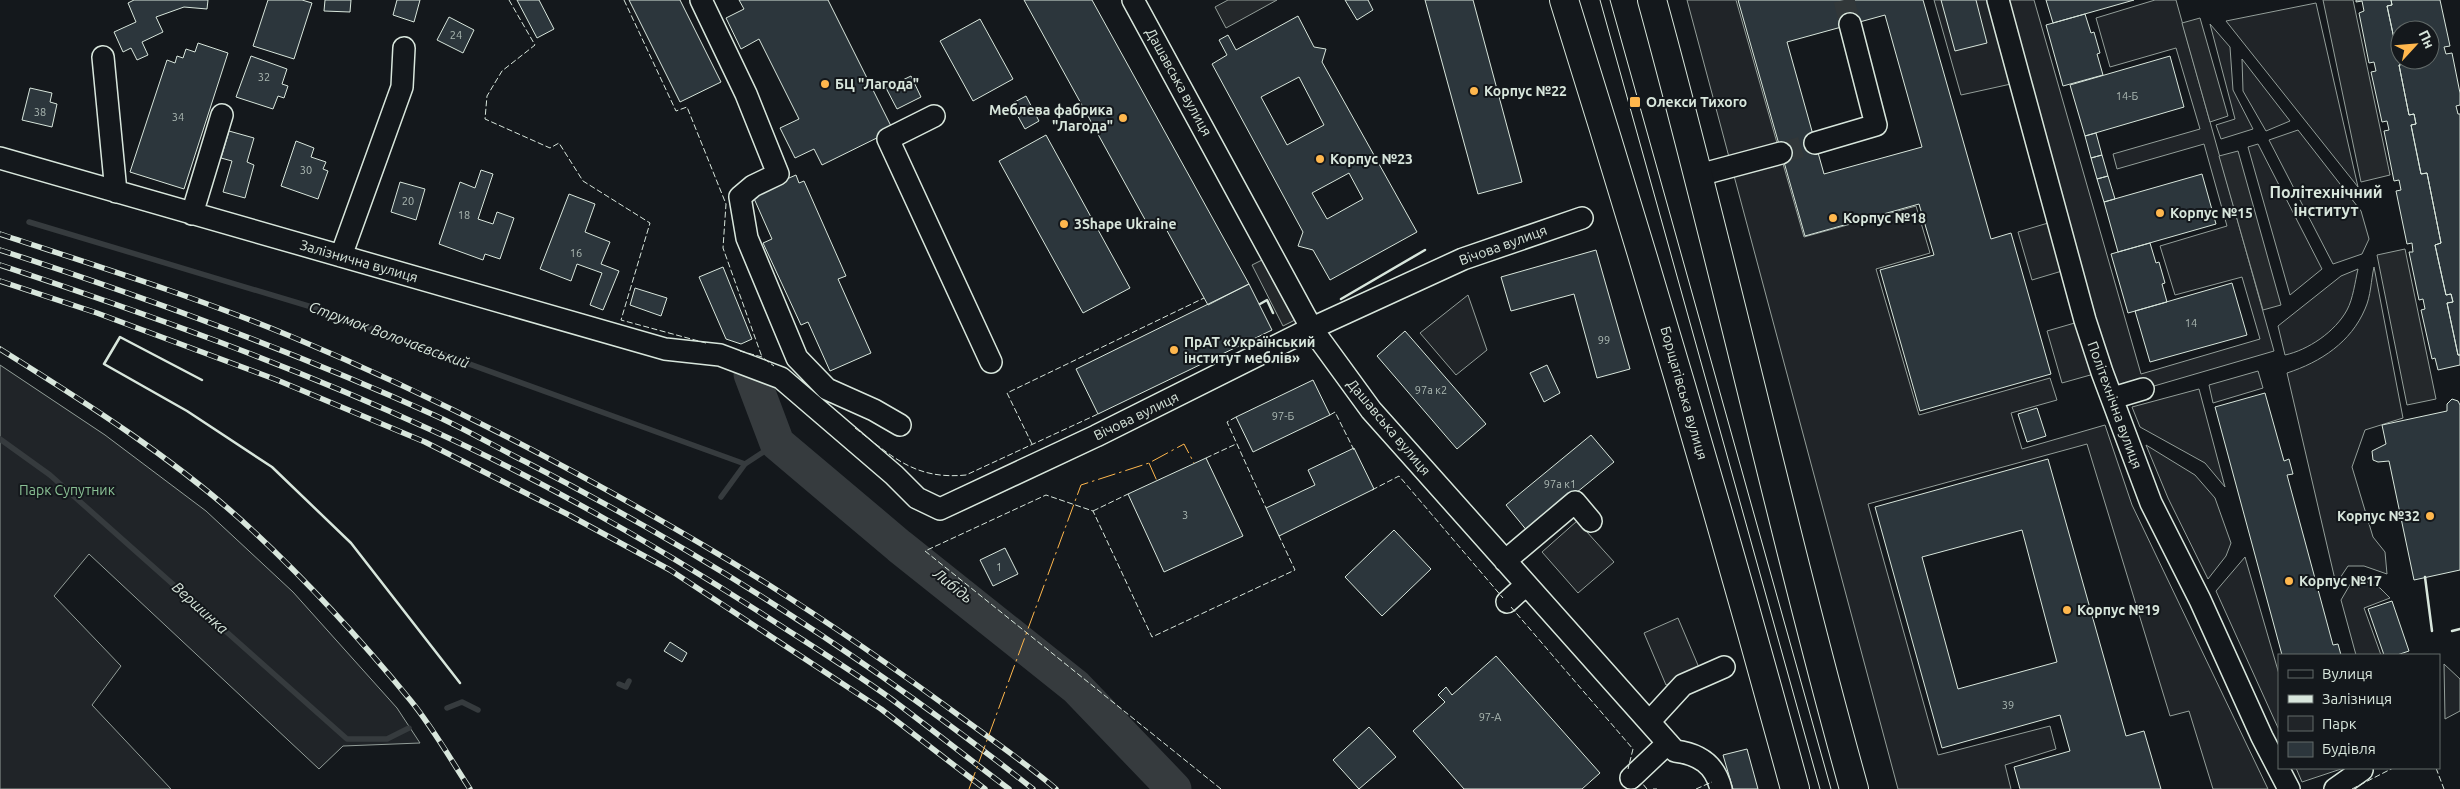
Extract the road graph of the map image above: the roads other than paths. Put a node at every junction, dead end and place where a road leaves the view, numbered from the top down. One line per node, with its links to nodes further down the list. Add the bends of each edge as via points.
1 (700, 0): 24 (street, via 746,94 778,174 753,186 740,197 748,238 798,358 827,389 874,410)
2 (1134, 0): 19 (street, Дашавська вулиця)
3 (1564, 0): 37 (main road, Борщагівська вулиця, via 1628,202 1726,535)
4 (1652, 0): 14 (main road)
5 (1998, 0): 23 (street, Політехнічна вулиця, via 2085,320)
6 (1850, 24): 11 (street, via 1876,125)
7 (404, 48): 18 (street, via 402,87)
8 (103, 57): 15 (street)
9 (222, 115): 16 (street)
10 (934, 116): 21 (street, via 888,139)
11 (1815, 143)
12 (1781, 153): 14 (street)
13 (0, 158): 15 (street, Залізнична вулиця)
14 (1699, 175): 38 (main road, via 1784,526)
15 (116, 192): 16 (street, Залізнична вулиця)
16 (192, 214): 18 (street, Залізнична вулиця)
17 (1582, 218): 19 (street, Вічова вулиця, via 1463,259)
18 (341, 256): 20 (street, Залізнична вулиця, via 665,349)
19 (1312, 328): 20 (street, Вічова вулиця, via 1096,436 940,509 917,498 894,474 781,378); 26 (street, Дашавська вулиця, via 1370,410)
20 (720, 355)
21 (991, 362)
22 (2143, 389): 23 (street)
23 (2113, 398): 32 (street, Політехнічна вулиця, via 2151,504 2200,600)
24 (900, 426)
25 (1591, 521): 26 (street, via 1575,502)
26 (1505, 561): 27 (street, Дашавська вулиця)
27 (1526, 585): 28 (street); 30 (street, Дашавська вулиця)
28 (1507, 602)
29 (1724, 667): 30 (street, via 1683,685)
30 (1649, 722): 31 (street, Дашавська вулиця)
31 (1668, 743): 35 (street); 36 (street, Дашавська вулиця, via 1675,751 1691,753 1708,764 1719,778)
32 (2278, 768)
33 (2279, 769): 39 (street, Політехнічна вулиця)
34 (2362, 770): 40 (street)
35 (1632, 778)
36 (1721, 789)
37 (1795, 789)
38 (1854, 789)
39 (2289, 789)
40 (2335, 789)

